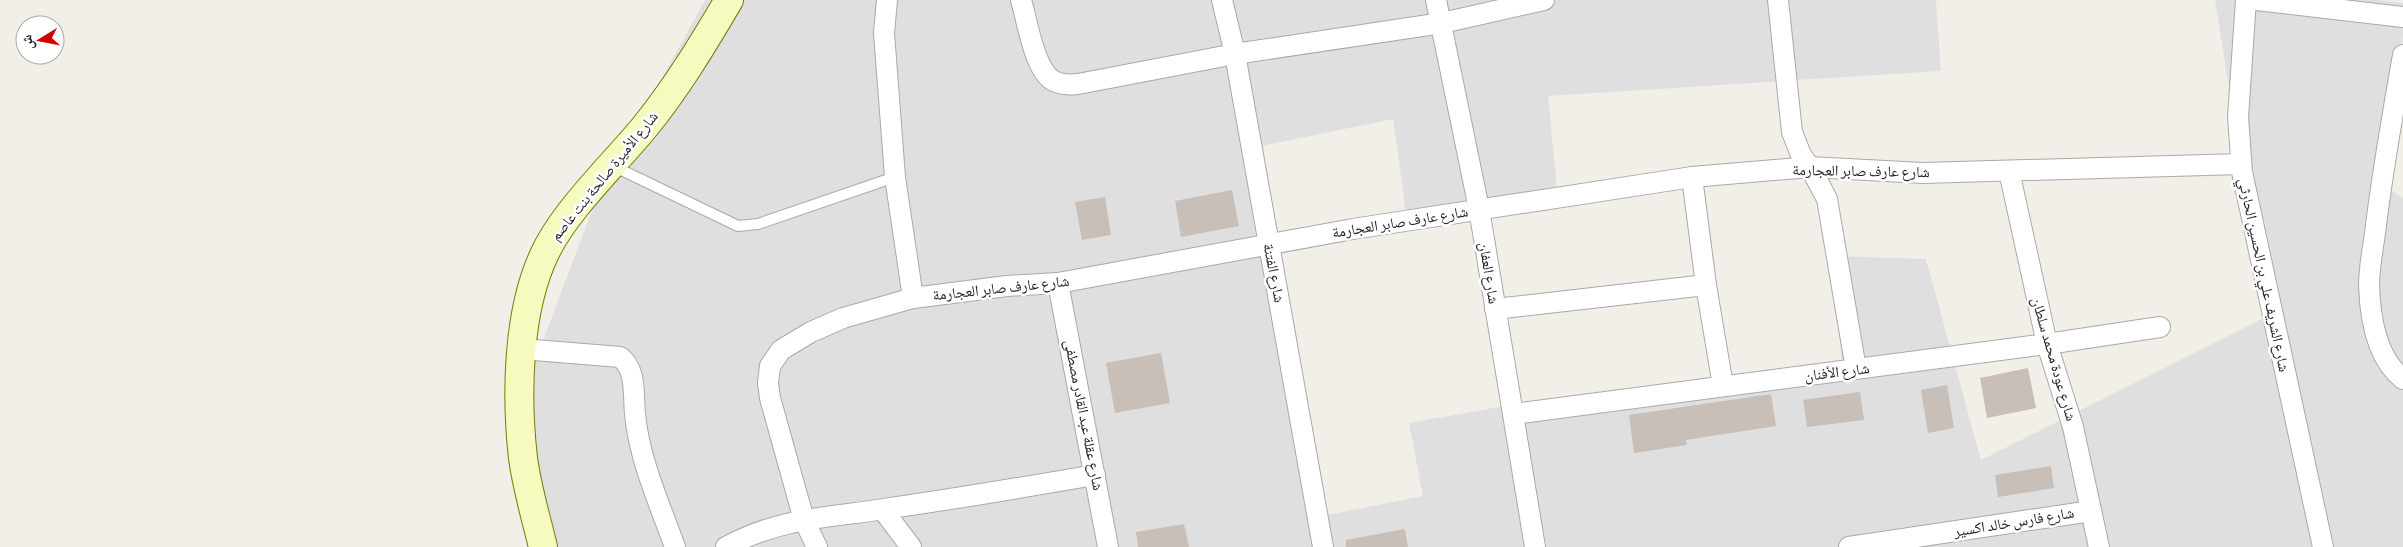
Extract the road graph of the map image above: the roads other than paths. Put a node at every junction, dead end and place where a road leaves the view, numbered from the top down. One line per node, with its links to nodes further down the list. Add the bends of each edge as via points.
1 (729, 0): 15 (street, شارع الأميرة صالحة بنت عاصم, via 674,87)
2 (887, 0): 18 (street, via 884,33)
3 (1021, 0): 12 (street, via 1042,70 1051,80 1064,85)
4 (1222, 0): 12 (street, شارع الفتنة)
5 (1436, 0): 11 (street, شارع العفان)
6 (1544, 0): 11 (street)
7 (1778, 0): 16 (street, via 1792,132 1801,155)
8 (2246, 0): 14 (street, شارع الشريف علي بن الحسين الحارثي, via 2238,117)
9 (2257, 0): 10 (street)
10 (2403, 17)
11 (1442, 23): 12 (street); 20 (street, شارع العفان)
12 (1235, 54): 21 (street, شارع الفتنة)
13 (2403, 56): 30 (street, via 2369,283 2378,341)
14 (2241, 164): 17 (street, شارع عارف صابر العجارمة); 47 (street, شارع الشريف علي بن الحسين الحارثي)
15 (612, 166): 18 (lane, via 738,226 758,224); 28 (street, شارع الأميرة صالحة بنت عاصم, via 561,226 545,253 534,281)
16 (1810, 167): 17 (street, شارع عارف صابر العجارمة, via 1923,173); 19 (street, شارع عارف صابر العجارمة); 29 (street, via 1829,210)
17 (2009, 171): 27 (street, شارع عودة محمد سلطان)
18 (895, 177): 24 (street)
19 (1692, 177): 20 (street, شارع عارف صابر العجارمة); 23 (street)
20 (1479, 209): 21 (street, شارع عارف صابر العجارمة); 25 (street, شارع العفان)
21 (1269, 245): 22 (street, شارع عارف صابر العجارمة); 43 (street, شارع الفتنة)
22 (1058, 283): 24 (street, شارع عارف صابر العجارمة); 33 (street, شارع عقلة عبد القادر مصطفى)
23 (1706, 285): 25 (street); 31 (street)
24 (913, 298): 36 (street, شارع عارف صابر العجارمة, via 825,325 793,342 774,357 768,383 770,398)
25 (1495, 309): 32 (street, شارع العفان)
26 (2160, 327): 27 (street, شارع الأفنان)
27 (2047, 344): 29 (street, شارع الأفنان); 35 (street, شارع عودة محمد سلطان, via 2073,427)
28 (522, 349): 37 (street, شارع الأميرة صالحة بنت عاصم, via 520,381 524,458); 38 (street, via 620,357 627,362 631,370 635,417 644,457)
29 (1856, 369): 31 (street, شارع الأفنان)
30 (2403, 379)
31 (1724, 386): 32 (street, شارع الأفنان)
32 (1513, 414): 44 (street, شارع العفان)
33 (1095, 475): 34 (street); 42 (street, شارع عقلة عبد القادر مصطفى)
34 (883, 510): 36 (street); 41 (street)
35 (2091, 511): 45 (street, شارع فارس خالد اكسير); 46 (street, شارع عودة محمد سلطان)
36 (804, 520): 39 (street, via 762,530); 40 (street, شارع عارف صابر العجارمة)
37 (543, 547)
38 (675, 547)
39 (726, 547)
40 (817, 547)
41 (911, 547)
42 (1108, 547)
43 (1323, 547)
44 (1535, 547)
45 (1849, 547)
46 (2098, 547)
47 (2323, 547)

